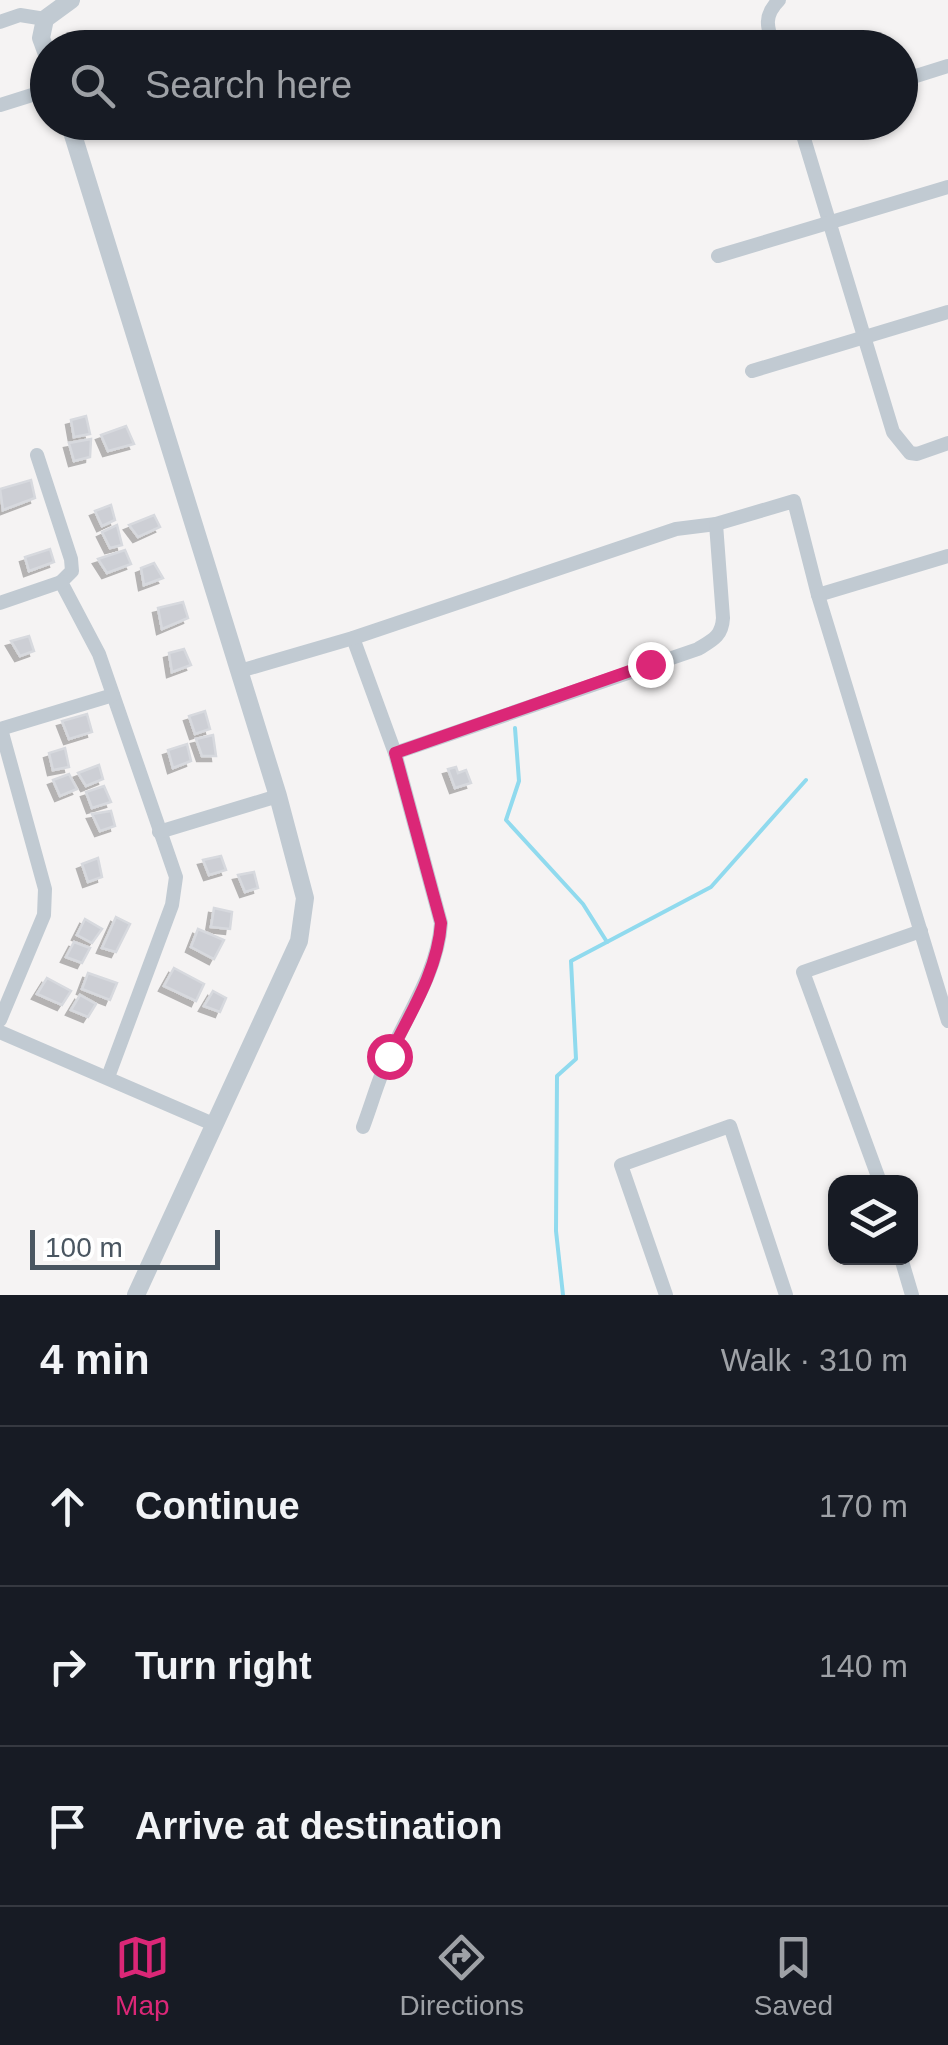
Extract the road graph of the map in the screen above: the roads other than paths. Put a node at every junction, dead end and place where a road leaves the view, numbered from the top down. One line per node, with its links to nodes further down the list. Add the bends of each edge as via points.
1 (71, 0): 3 (street)
2 (779, 0): 6 (street, via 769,10)
3 (45, 19): 4 (street, via 20,15); 5 (street)
4 (0, 22)
5 (43, 30)
6 (767, 30)
7 (948, 66): 8 (street)
8 (918, 76)
9 (30, 95): 10 (street)
10 (0, 104)
11 (75, 140): 27 (street)
12 (805, 140): 14 (street)
13 (948, 187): 14 (street)
14 (830, 223): 15 (street); 17 (street)
15 (718, 256)
16 (948, 312): 17 (street)
17 (866, 338): 18 (street); 19 (street, via 893,432 905,449 917,454)
18 (752, 370)
19 (948, 443)
20 (37, 455): 23 (street, via 71,559)
21 (716, 524): 24 (street, via 794,500); 26 (street, via 676,529); 30 (street, via 723,618 717,638)
22 (948, 556): 24 (street)
23 (62, 582): 25 (street); 28 (street)
24 (818, 595): 33 (street)
25 (0, 603)
26 (353, 638): 27 (street); 30 (street)
27 (240, 671): 31 (street)
28 (113, 696): 29 (street); 32 (street)
29 (0, 729): 34 (street, via 45,889 44,915)
30 (395, 753): 39 (street, via 438,906 440,942)
31 (278, 796): 32 (street); 38 (street, via 305,898 299,942)
32 (160, 832): 37 (street, via 176,892)
33 (921, 932): 35 (street); 40 (street, via 803,972)
34 (0, 1020)
35 (948, 1021)
36 (0, 1032): 37 (street)
37 (108, 1077): 38 (street)
38 (213, 1124): 42 (street)
39 (363, 1128)
40 (877, 1175)
41 (903, 1265): 45 (street)
42 (136, 1295)
43 (666, 1295): 44 (street, via 621,1165 730,1126)
44 (786, 1295)
45 (912, 1295)

